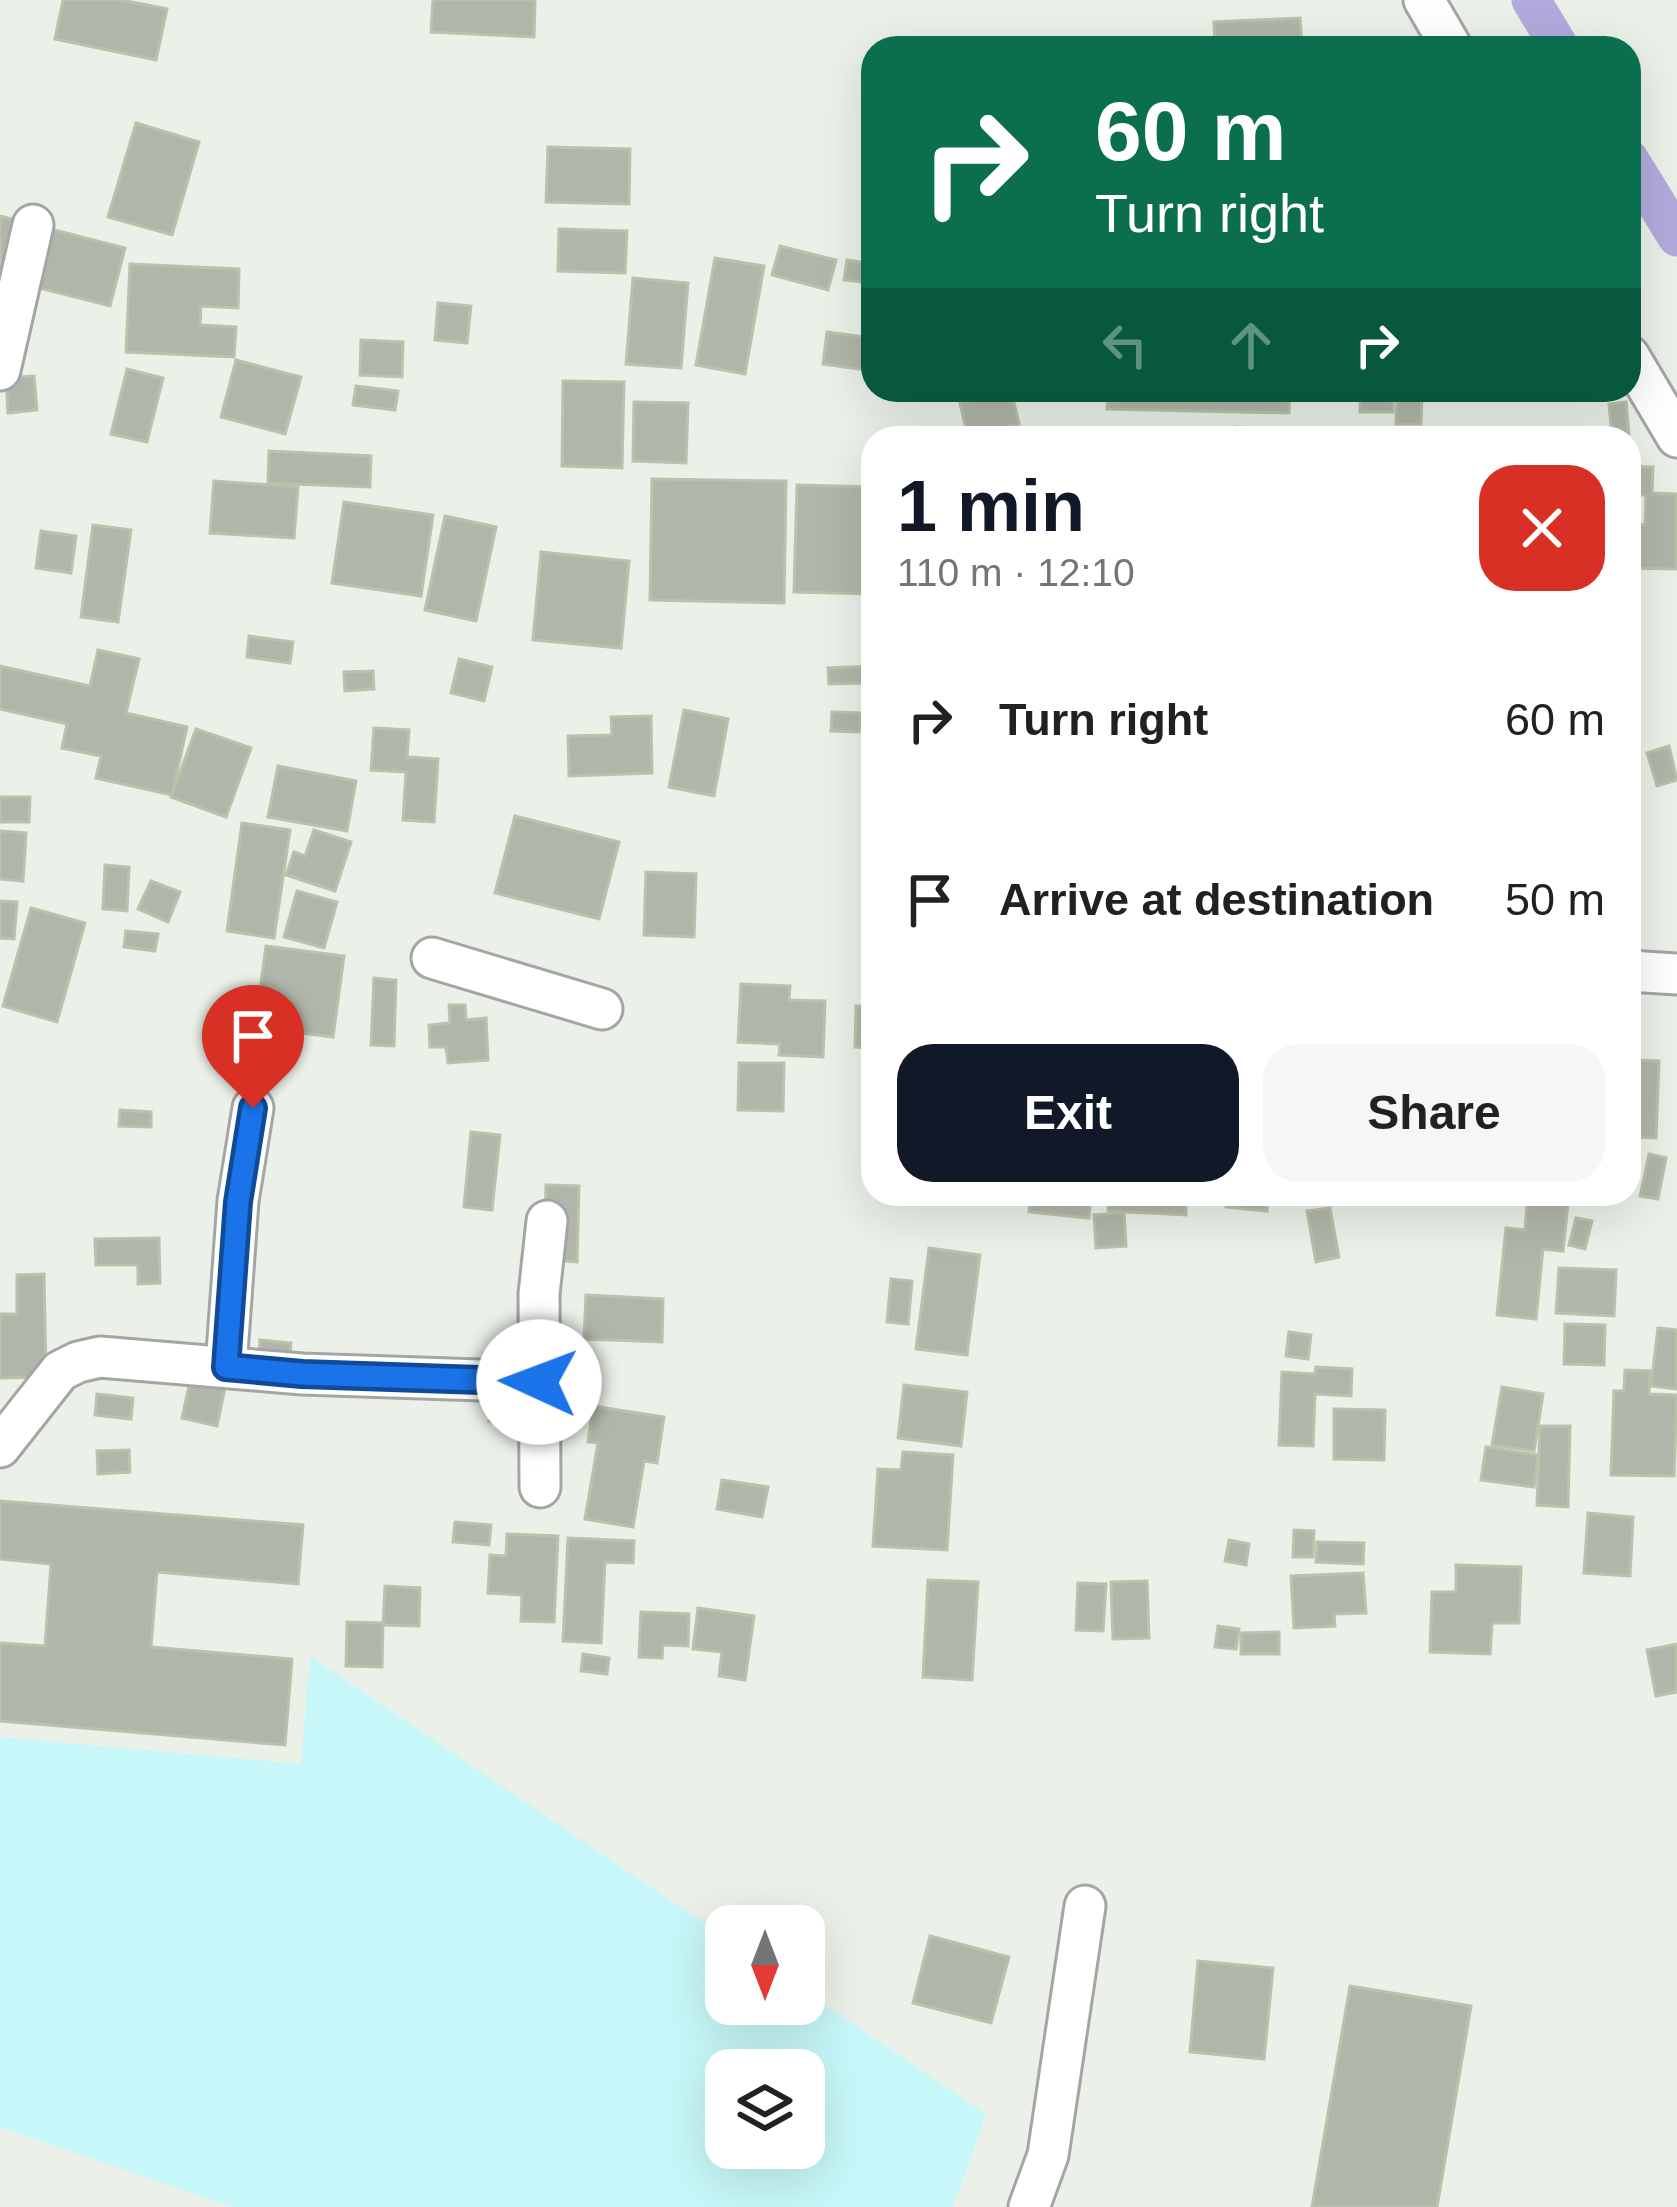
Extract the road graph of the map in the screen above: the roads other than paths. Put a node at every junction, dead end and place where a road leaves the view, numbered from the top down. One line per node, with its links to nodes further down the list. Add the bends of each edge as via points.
1 (1424, 0): 2 (street)
2 (1445, 36)
3 (33, 225): 4 (street)
4 (0, 370)
5 (1641, 376): 6 (street)
6 (1677, 437)
7 (432, 958): 10 (street)
8 (1641, 972): 9 (street)
9 (1677, 974)
10 (602, 1009)
11 (253, 1108): 13 (street)
12 (547, 1221): 14 (street)
13 (226, 1367): 14 (street); 15 (street, via 78,1362 60,1371)
14 (539, 1382): 16 (street)
15 (0, 1447)
16 (540, 1487)
17 (1085, 1906): 18 (street, via 1048,2155)
18 (1029, 2207)

